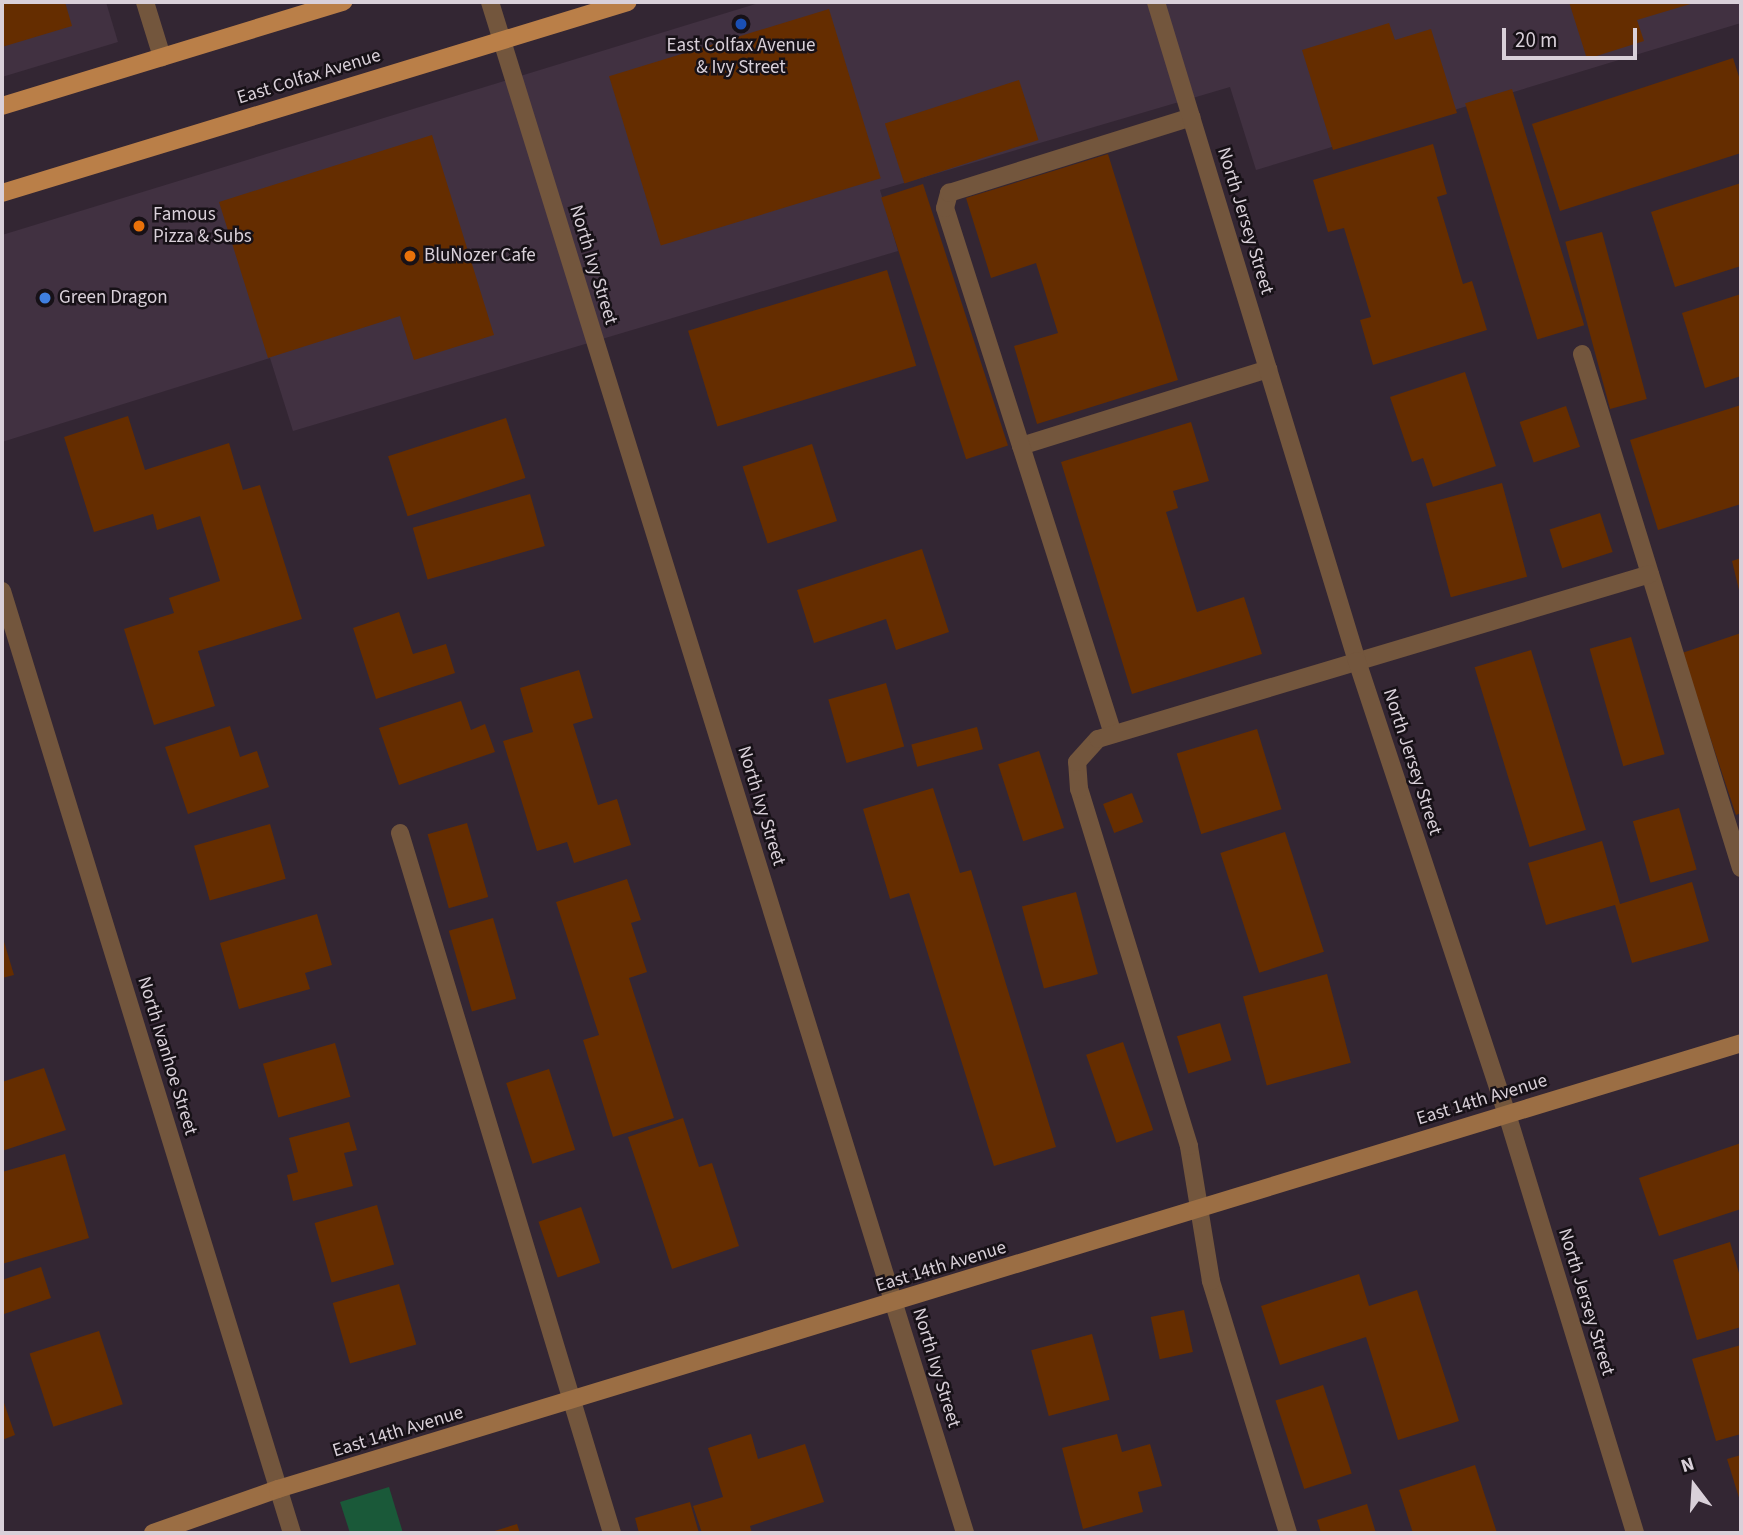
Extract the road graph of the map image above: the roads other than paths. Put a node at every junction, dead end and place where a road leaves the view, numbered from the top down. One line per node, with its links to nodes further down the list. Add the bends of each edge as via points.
1 (145, 2): 7 (street)
2 (343, 2): 7 (main road)
3 (490, 2): 6 (street, North Ivy Street)
4 (628, 2): 6 (main road, East Colfax Avenue)
5 (1156, 2): 9 (street, North Jersey Street)
6 (502, 40): 10 (main road, East Colfax Avenue); 23 (street, North Ivy Street)
7 (162, 57): 8 (main road)
8 (2, 106)
9 (1191, 117): 12 (street, North Jersey Street); 13 (street, via 949,193 945,208)
10 (2, 193)
11 (1582, 354): 14 (street)
12 (1268, 369): 13 (street); 16 (street, North Jersey Street)
13 (1021, 446): 17 (street)
14 (1650, 574): 16 (street); 19 (street)
15 (2, 591): 25 (street, North Ivanhoe Street)
16 (1357, 661): 17 (street); 21 (street, North Jersey Street)
17 (1112, 734): 22 (street, via 1098,739 1077,762 1079,789 1189,1146)
18 (400, 833): 24 (street)
19 (1741, 868)
20 (1741, 1042): 21 (main road, East 14th Avenue)
21 (1507, 1114): 22 (main road, East 14th Avenue); 31 (street, North Jersey Street)
22 (1200, 1210): 23 (main road, East 14th Avenue); 30 (street, via 1211,1281)
23 (894, 1303): 24 (main road, East 14th Avenue); 29 (street, North Ivy Street)
24 (572, 1401): 25 (main road, East 14th Avenue); 28 (street)
25 (278, 1489): 26 (main road, East 14th Avenue); 27 (street, North Ivanhoe Street)
26 (153, 1533)
27 (292, 1533)
28 (612, 1533)
29 (965, 1533)
30 (1288, 1533)
31 (1635, 1533)

